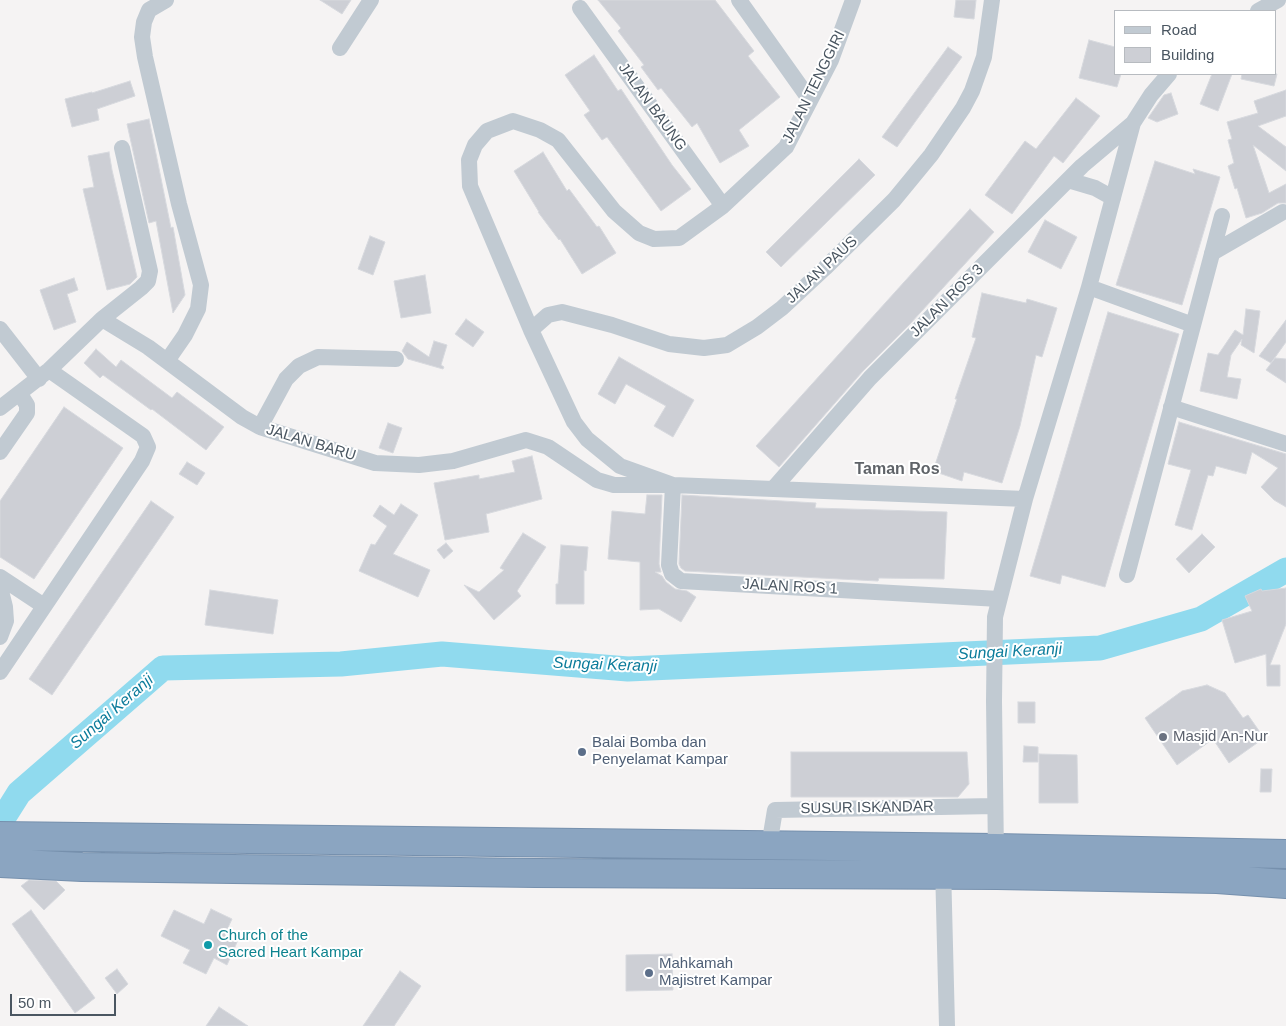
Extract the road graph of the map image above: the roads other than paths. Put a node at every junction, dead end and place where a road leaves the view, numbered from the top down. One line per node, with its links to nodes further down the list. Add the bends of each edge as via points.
1 (166, 0): 26 (street, via 149,10 142,37 179,204 201,284 198,309)
2 (371, 0): 9 (street)
3 (739, 0): 11 (street)
4 (853, 0): 11 (street, JALAN TENGGIRI, via 830,60)
5 (992, 0): 24 (street, JALAN PAUS, via 984,57 972,90 931,155 894,200 782,308 757,327 728,345 704,348 669,344 562,312 548,315)
6 (1278, 0): 8 (street)
7 (580, 8): 16 (street, JALAN BAUNG)
8 (1260, 10)
9 (340, 48)
10 (1168, 75): 12 (street)
11 (810, 100): 16 (street, JALAN TENGGIRI, via 786,147)
12 (1133, 123): 14 (street, JALAN ROS 3); 15 (street)
13 (122, 148): 21 (street, via 150,271 148,281)
14 (1068, 180): 15 (street, via 1095,188); 35 (street, JALAN ROS 3, via 870,378)
15 (1113, 198): 20 (street)
16 (723, 206): 24 (street, JALAN TENGGIRI, via 679,238 654,239 639,233 614,211 558,140 513,121 487,131 475,145 470,160 470,186)
17 (1283, 212): 19 (street)
18 (1222, 216): 19 (street)
19 (1212, 254): 22 (street)
20 (1089, 287): 22 (street); 36 (street)
21 (102, 319): 26 (street, JALAN BARU); 27 (street)
22 (1193, 325): 29 (street)
23 (0, 328): 27 (street)
24 (531, 330): 34 (street, JALAN TENGGIRI, via 574,422 587,439 620,466)
25 (396, 358): 31 (street, via 318,357 299,366 286,379)
26 (167, 361): 31 (street, JALAN BARU)
27 (44, 374): 28 (street); 41 (street, via 143,436 148,447 142,461)
28 (20, 394): 30 (street); 33 (street, via 27,413)
29 (1171, 407): 32 (street); 37 (street)
30 (0, 408)
31 (260, 427): 34 (street, JALAN BARU, via 375,463 419,465 453,461 526,440 548,447 597,480 614,486)
32 (1286, 444)
33 (0, 452)
34 (673, 485): 35 (street); 40 (street, JALAN ROS 1, via 669,564 672,574 681,581)
35 (773, 489): 36 (street)
36 (1025, 499): 40 (street)
37 (1126, 574)
38 (0, 577): 41 (street)
39 (0, 587): 42 (street, via 6,621)
40 (999, 599): 44 (street, via 995,617)
41 (44, 606): 43 (street)
42 (0, 637)
43 (0, 672)
44 (995, 806): 46 (street, SUSUR ISKANDAR, via 775,810); 48 (street)
45 (10, 836): 46 (highway)
46 (769, 846): 47 (highway)
47 (944, 848): 48 (highway); 51 (street)
48 (996, 848): 49 (highway); 52 (street)
49 (1286, 854)
50 (8, 863): 51 (highway, via 82,867 534,873)
51 (943, 875): 52 (highway); 54 (street)
52 (997, 875): 53 (highway, via 1216,879)
53 (1286, 884)
54 (947, 1026)

